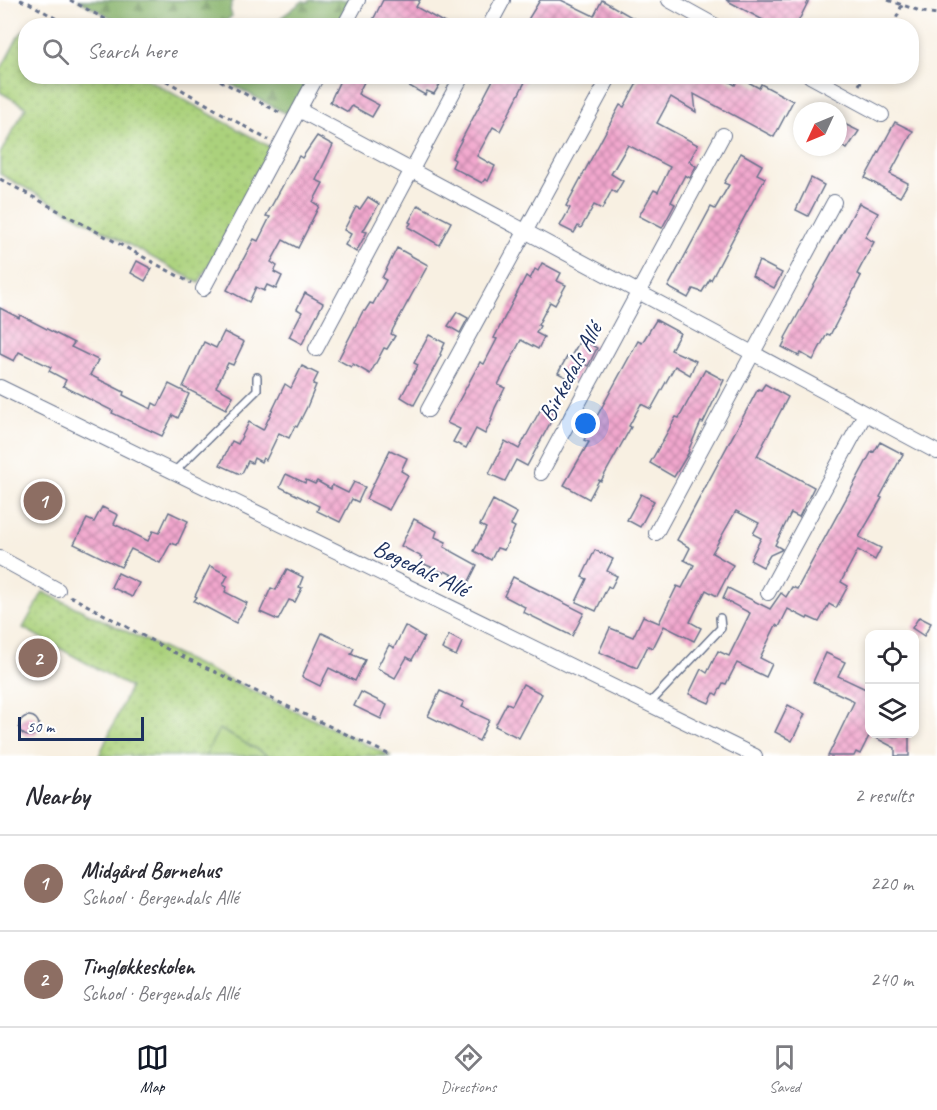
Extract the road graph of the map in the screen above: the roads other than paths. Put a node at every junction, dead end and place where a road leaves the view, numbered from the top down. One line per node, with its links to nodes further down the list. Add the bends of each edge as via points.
1 (358, 0): 4 (street)
2 (503, 0): 5 (street)
3 (669, 0): 6 (street)
4 (349, 18)
5 (493, 18)
6 (702, 18)
7 (313, 84): 11 (street)
8 (458, 84): 14 (street)
9 (606, 84): 16 (street)
10 (824, 84): 12 (street)
11 (296, 115): 14 (street); 17 (street)
12 (882, 116)
13 (723, 135): 18 (street, Birkedals Allé)
14 (411, 171): 16 (street); 19 (street)
15 (834, 202): 20 (street)
16 (526, 233): 18 (street); 23 (street)
17 (203, 289)
18 (638, 292): 20 (street); 27 (street, Birkedals Allé)
19 (316, 349)
20 (752, 354): 24 (street); 28 (street)
21 (257, 376): 26 (lane, via 257,390)
22 (0, 387): 26 (street, Bøgedals Allé)
23 (428, 410)
24 (865, 414): 25 (street); 31 (street)
25 (937, 452)
26 (173, 473): 33 (street, Bøgedals Allé)
27 (541, 473)
28 (656, 533)
29 (0, 558): 30 (street)
30 (58, 590)
31 (768, 593)
32 (720, 618): 33 (lane, via 721,628)
33 (649, 704): 34 (street, Bøgedals Allé)
34 (756, 756)

